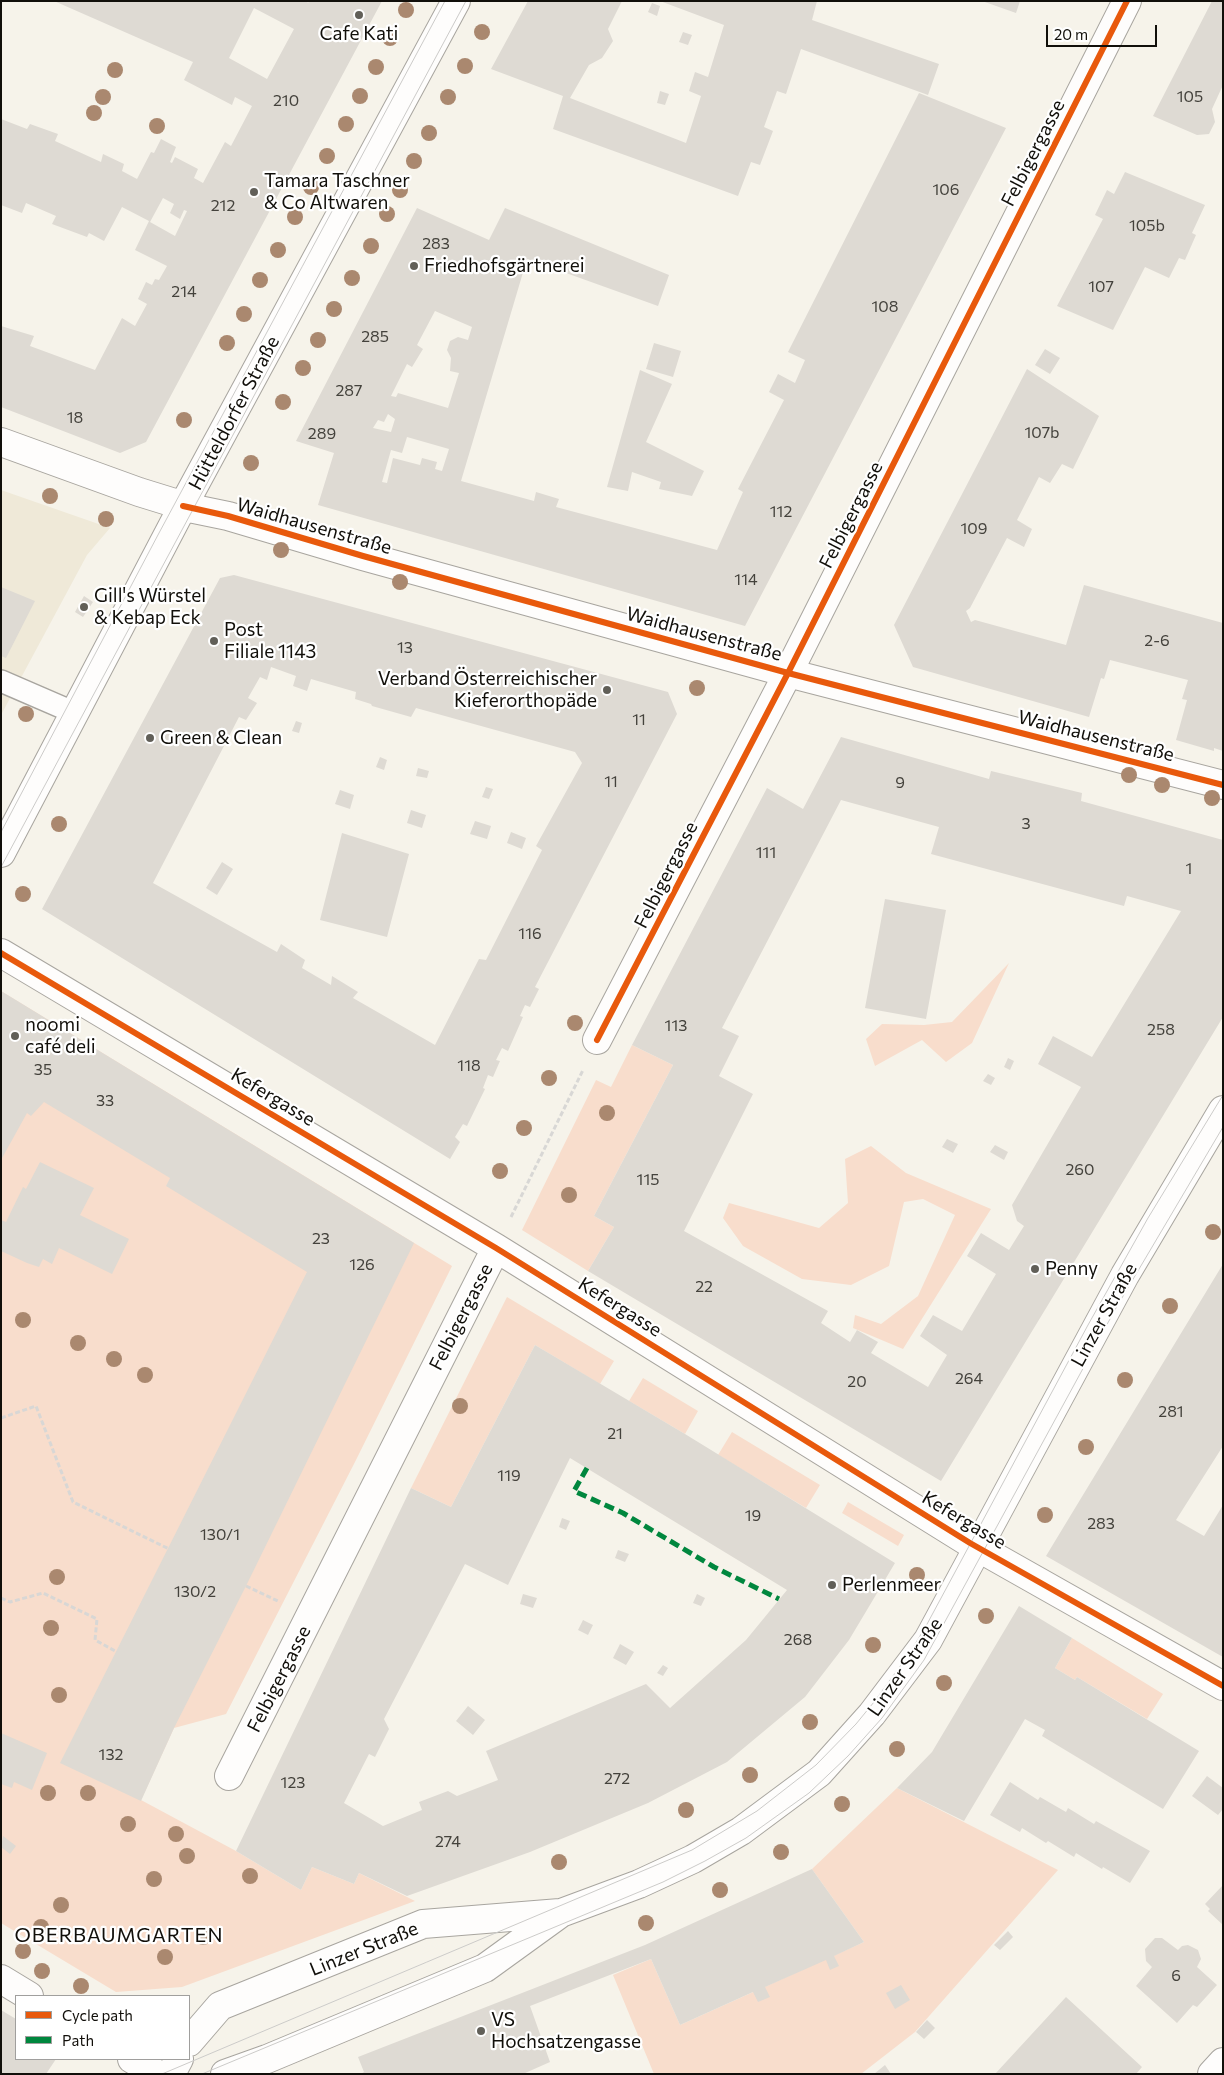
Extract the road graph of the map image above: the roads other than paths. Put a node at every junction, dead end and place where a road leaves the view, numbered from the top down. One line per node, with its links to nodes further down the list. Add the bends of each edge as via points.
1 (456, 1): 4 (street, Hütteldorfer Straße)
2 (1127, 1): 5 (street, Felbigergasse)
3 (1, 442): 4 (street, Waidhausenstraße)
4 (184, 506): 5 (street, Waidhausenstraße); 7 (street, Hütteldorfer Straße)
5 (788, 673): 8 (street, Waidhausenstraße); 11 (street, Felbigergasse)
6 (1, 681): 7 (lane)
7 (75, 713): 9 (street, Hütteldorfer Straße)
8 (1222, 784)
9 (1, 853)
10 (1, 953): 13 (street, Kefergasse)
11 (597, 1040)
12 (1223, 1110): 14 (street, Linzer Straße, via 1125,1275)
13 (496, 1248): 14 (street, Kefergasse); 16 (street, Felbigergasse)
14 (978, 1547): 15 (street, Kefergasse); 17 (street, Linzer Straße, via 928,1640 872,1714 818,1773 741,1831 693,1859 639,1884)
15 (1223, 1686)
16 (229, 1776)
17 (561, 1913): 20 (street, Linzer Straße, via 423,1924 220,2006); 26 (street, Linzer Straße, via 485,1968)
18 (1, 1979): 19 (street)
19 (27, 1995)
20 (190, 2041)
21 (134, 2060): 24 (street)
22 (178, 2060): 25 (street)
23 (1223, 2062): 27 (street)
24 (157, 2074)
25 (171, 2074)
26 (225, 2074)
27 (1212, 2074)

